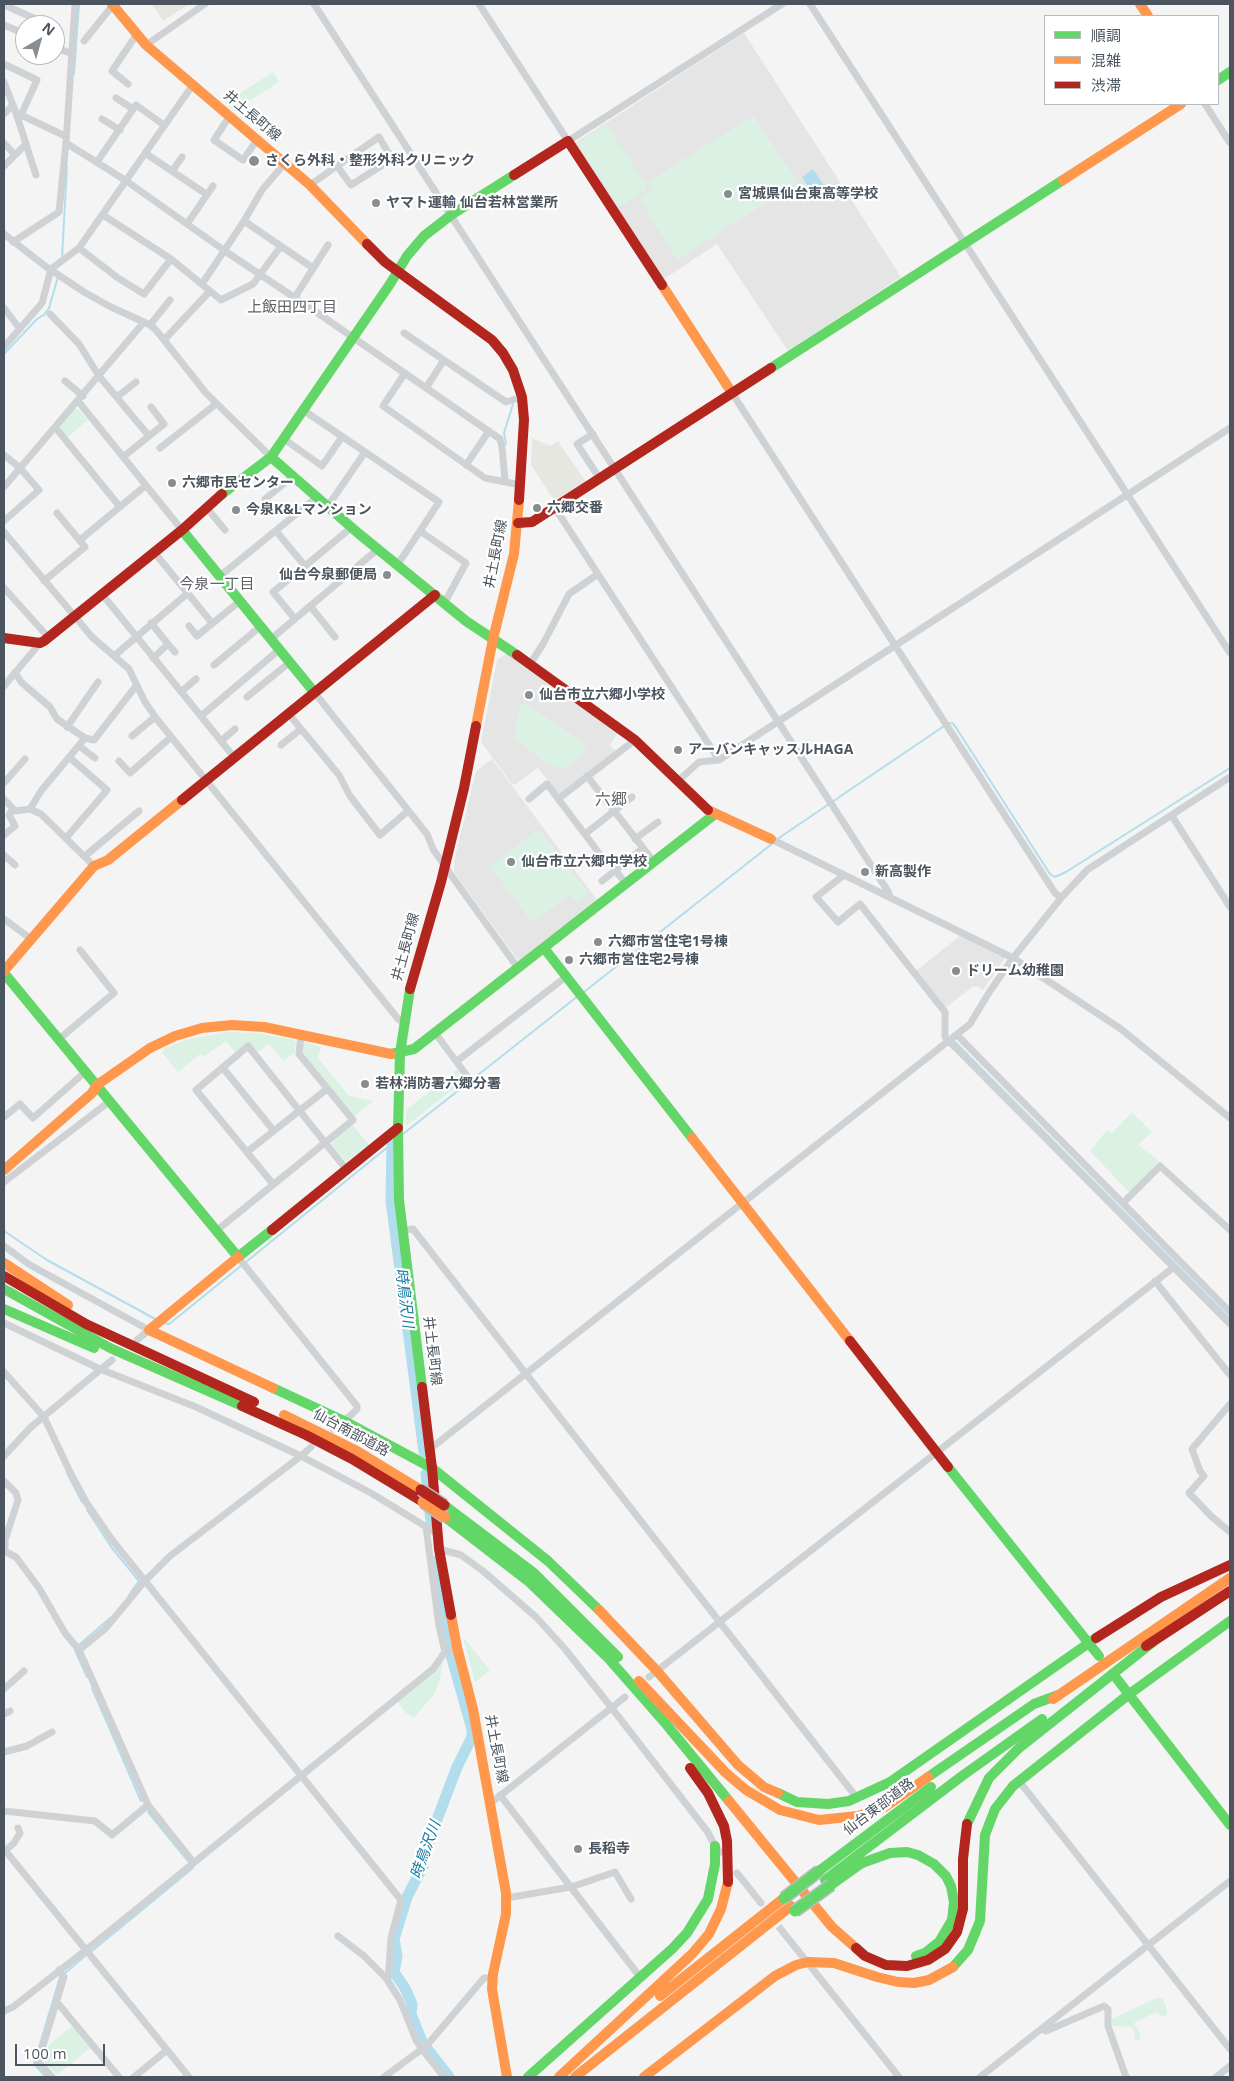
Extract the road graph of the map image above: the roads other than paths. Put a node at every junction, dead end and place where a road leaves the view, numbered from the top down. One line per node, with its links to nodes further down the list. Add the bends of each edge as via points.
1 (75, 4): 16 (street)
2 (112, 4): 12 (main road, 井土長町線); 13 (street)
3 (205, 4): 14 (street)
4 (314, 4): 53 (street)
5 (479, 4): 34 (street)
6 (782, 4): 34 (street)
7 (810, 4): 58 (street)
8 (1140, 4): 11 (main road)
9 (4, 5): 10 (street)
10 (27, 15)
11 (1147, 15)
12 (137, 34): 14 (main road, 井土長町線); 21 (street, via 112,71)
13 (84, 41)
14 (146, 45): 22 (main road, 井土長町線)
15 (65, 51): 16 (street)
16 (72, 54): 35 (street)
17 (4, 66): 27 (street, via 37,80)
18 (1230, 72): 19 (main road)
19 (1219, 79)
20 (4, 82): 27 (street)
21 (128, 84)
22 (192, 86): 29 (main road, 井土長町線); 31 (street)
23 (116, 98): 26 (street)
24 (1179, 105): 58 (main road)
25 (1206, 105): 37 (street)
26 (133, 109): 31 (street, via 136,105); 32 (street)
27 (17, 111): 28 (street); 35 (street); 38 (street)
28 (4, 114)
29 (229, 117): 33 (main road, 井土長町線); 33 (street, via 214,140 243,160)
30 (102, 119): 32 (street)
31 (164, 125): 39 (street)
32 (120, 130): 42 (street)
33 (257, 140): 43 (main road, 井土長町線)
34 (568, 141): 53 (main road); 86 (main road)
35 (68, 142): 42 (street); 57 (street, via 59,212)
36 (4, 143): 40 (street)
37 (1230, 143)
38 (26, 144): 40 (street); 47 (street)
39 (145, 154): 46 (street); 48 (street)
40 (15, 155): 44 (street)
41 (182, 157): 46 (street)
42 (98, 162): 48 (street)
43 (285, 163): 49 (main road, 井土長町線); 54 (street, via 262,190)
44 (4, 166)
45 (337, 166): 45 (street, via 379,137 392,159 351,185); 49 (street)
46 (173, 170): 51 (street)
47 (36, 175)
48 (126, 180): 52 (street); 55 (street)
49 (310, 185): 66 (main road, 井土長町線, via 376,255)
50 (213, 186): 51 (street)
51 (206, 194): 55 (street)
52 (103, 215): 61 (street); 63 (street)
53 (451, 215): 66 (main road, via 424,236); 96 (street)
54 (244, 221): 60 (street); 62 (street)
55 (187, 224): 62 (street)
56 (4, 234): 57 (street)
57 (13, 242): 65 (street)
58 (964, 243): 86 (main road); 114 (street)
59 (328, 245): 64 (street)
60 (281, 246): 64 (street); 67 (street)
61 (79, 248): 63 (street, via 144,294); 65 (street)
62 (225, 251): 67 (street); 68 (street)
63 (171, 259): 68 (street)
64 (313, 268): 70 (street)
65 (51, 269): 74 (street, via 109,306); 75 (street, via 42,303)
66 (397, 272): 77 (main road); 88 (main road, 井土長町線, via 492,340 513,370)
67 (261, 275): 69 (street, via 253,284 221,300); 70 (street)
68 (202, 284): 69 (street)
69 (210, 291): 78 (street)
70 (294, 297): 77 (street)
71 (170, 300): 74 (street)
72 (4, 308): 75 (street)
73 (50, 314): 82 (street, via 79,344)
74 (147, 323): 78 (street); 82 (street)
75 (20, 329): 79 (street)
76 (404, 333): 80 (street)
77 (354, 337): 81 (street); 92 (main road)
78 (164, 340): 90 (street)
79 (4, 347)
80 (444, 360): 85 (street); 88 (street, via 506,402)
81 (405, 373): 85 (street); 105 (street, via 382,406)
82 (99, 376): 87 (street); 89 (street)
83 (66, 381): 89 (street)
84 (136, 382): 87 (street)
85 (426, 388): 95 (street)
86 (732, 394): 107 (main road); 158 (street)
87 (116, 397): 97 (street)
88 (522, 397): 111 (main road, 井土長町線)
89 (80, 399): 93 (street); 103 (street)
90 (216, 404): 100 (street); 104 (street)
91 (151, 407): 97 (street, via 164,424)
92 (304, 410): 98 (street); 99 (main road)
93 (55, 427): 106 (street); 118 (street)
94 (1230, 428): 114 (street)
95 (489, 431): 105 (street); 110 (street, via 500,439)
96 (593, 434): 107 (street); 109 (street, via 577,444)
97 (149, 436): 103 (street)
98 (342, 437): 99 (street, via 322,466); 101 (street)
99 (284, 439): 104 (main road)
100 (160, 448)
101 (365, 452): 117 (street); 128 (street, via 439,502)
102 (4, 454): 106 (street)
103 (123, 457): 112 (street)
104 (271, 457): 108 (main road); 119 (main road)
105 (466, 465): 110 (street, via 485,478)
106 (20, 468): 113 (street); 122 (street, via 39,490)
107 (615, 469): 109 (main road); 178 (street)
108 (294, 476): 115 (main road); 116 (street)
109 (600, 479): 120 (main road)
110 (505, 480): 111 (street)
111 (521, 485): 123 (main road, 井土長町線)
112 (145, 486): 118 (street); 125 (street)
113 (4, 487)
114 (1128, 496): 158 (street); 161 (street)
115 (318, 497): 117 (main road); 127 (street)
116 (265, 500)
117 (328, 506): 124 (main road)
118 (120, 507): 130 (street)
119 (206, 507): 125 (main road); 126 (street)
120 (556, 508): 123 (main road, via 532,522); 135 (street)
121 (57, 513): 130 (street)
122 (4, 521)
123 (518, 524): 155 (main road, 井土長町線)
124 (352, 527): 131 (main road); 134 (street)
125 (182, 530): 132 (main road); 136 (main road)
126 (225, 530)
127 (276, 531): 134 (street); 136 (street)
128 (420, 531): 133 (street); 142 (street, via 466,563)
129 (5, 535): 137 (street)
130 (80, 540): 137 (street, via 86,547)
131 (378, 549): 133 (main road); 144 (street)
132 (154, 552): 139 (street); 140 (main road)
133 (398, 564): 142 (main road)
134 (305, 566): 146 (street, via 274,592)
135 (598, 574): 165 (street, via 569,594); 193 (street)
136 (220, 576): 143 (main road)
137 (44, 581): 145 (street)
138 (4, 588): 141 (street)
139 (188, 593): 147 (street); 148 (street)
140 (102, 594): 145 (main road); 151 (street)
141 (7, 598): 156 (street)
142 (440, 599): 155 (main road); 173 (main road)
143 (240, 601): 148 (street); 150 (main road)
144 (311, 606): 146 (street); 152 (street)
145 (74, 617): 156 (main road); 162 (street)
146 (295, 619): 154 (street)
147 (152, 623): 151 (street); 157 (street)
148 (212, 623): 149 (street, via 198,636)
149 (189, 626)
150 (261, 626): 154 (main road); 166 (street)
151 (136, 636): 162 (street); 163 (street)
152 (335, 637)
153 (4, 638): 156 (main road)
154 (271, 638): 159 (main road)
155 (493, 639): 165 (main road); 224 (main road, 井土長町線)
156 (44, 640): 167 (street)
157 (168, 644): 160 (street); 163 (street)
158 (895, 646): 178 (street); 230 (street)
159 (280, 649): 164 (main road); 176 (street)
160 (176, 652)
161 (1230, 653)
162 (114, 656): 171 (street, via 128,669)
163 (153, 658): 172 (street)
164 (290, 662): 173 (main road); 174 (street)
165 (530, 664): 185 (main road)
166 (214, 665)
167 (16, 672): 170 (street); 179 (street, via 20,682 50,707)
168 (196, 679): 172 (street)
169 (98, 682): 179 (street)
170 (4, 686)
171 (136, 686): 177 (street); 184 (street, via 94,740)
172 (181, 692): 176 (street)
173 (314, 692): 175 (main road); 206 (street)
174 (247, 697)
175 (288, 713): 181 (street); 190 (main road)
176 (201, 716): 186 (street)
177 (155, 717): 182 (street); 183 (street)
178 (778, 721): 193 (street); 229 (street, via 890,893)
179 (67, 727): 184 (street)
180 (235, 729): 186 (street)
181 (301, 729): 187 (street); 206 (street, via 380,835)
182 (132, 736)
183 (171, 737): 194 (street, via 130,773); 198 (street)
184 (85, 738): 188 (street)
185 (635, 740): 195 (street); 197 (main road)
186 (221, 741): 190 (street)
187 (281, 745)
188 (79, 746): 189 (street); 191 (street)
189 (69, 757): 204 (street); 214 (street, via 107,790)
190 (234, 757): 198 (main road)
191 (95, 758)
192 (25, 759): 199 (street)
193 (719, 760): 197 (street, via 699,762)
194 (119, 761)
195 (586, 776): 202 (street); 207 (street)
196 (1230, 777): 210 (street)
197 (679, 780): 209 (main road)
198 (206, 781): 223 (main road, via 108,860); 240 (street, via 399,1020)
199 (4, 783)
200 (632, 797): 207 (street)
201 (529, 799): 202 (street, via 548,784)
202 (558, 799): 212 (street)
203 (4, 800): 208 (street)
204 (30, 809): 208 (street); 214 (street, via 41,814)
205 (139, 811): 220 (street)
206 (408, 811): 224 (street, via 427,834)
207 (613, 811): 212 (street); 215 (street)
208 (9, 814): 213 (street, via 15,826)
209 (714, 814): 216 (main road); 221 (main road)
210 (1172, 816): 230 (street, via 1087,870); 231 (street)
211 (658, 822): 215 (street)
212 (585, 834): 218 (street)
213 (4, 835)
214 (66, 838): 220 (street)
215 (635, 839): 217 (street)
216 (775, 841): 226 (street)
217 (643, 848): 221 (street); 225 (street)
218 (599, 853)
219 (4, 854): 222 (street)
220 (84, 856): 223 (street)
221 (654, 862): 228 (main road)
222 (15, 865)
223 (94, 866): 233 (main road)
224 (445, 866): 237 (street); 240 (main road, 井土長町線, via 412,980)
225 (616, 871): 227 (street); 228 (street)
226 (844, 874): 229 (street); 243 (street, via 816,897 838,922 860,904 945,1012 945,1037)
227 (602, 881)
228 (626, 884): 234 (main road)
229 (889, 897): 236 (street)
230 (1061, 898): 236 (street)
231 (1230, 907)
232 (4, 918): 233 (street)
233 (31, 939): 238 (main road)
234 (544, 948): 237 (main road); 239 (main road)
235 (80, 950): 244 (street, via 114,993)
236 (1013, 958): 243 (street, via 970,1024); 255 (street, via 1121,1029)
237 (518, 968): 241 (main road)
238 (4, 972): 244 (main road)
239 (567, 976): 246 (street); 265 (main road)
240 (405, 1020): 245 (main road, 井土長町線)
241 (435, 1033): 245 (main road, via 414,1049); 246 (street)
242 (301, 1034): 245 (main road); 250 (main road, via 264,1027 202,1028 150,1048); 251 (street, via 299,1054)
243 (953, 1038): 265 (street); 266 (street); 273 (street)
244 (59, 1039): 248 (main road)
245 (400, 1054): 257 (main road, 井土長町線)
246 (457, 1061): 249 (street)
247 (223, 1068): 253 (street, via 248,1046); 256 (street); 259 (street, via 196,1090)
248 (85, 1072): 250 (main road); 254 (street, via 33,1118 20,1104)
249 (468, 1076)
250 (97, 1085): 252 (main road); 260 (main road, via 87,1087); 262 (main road, via 92,1093)
251 (327, 1089): 253 (street); 258 (street, via 353,1120)
252 (110, 1101): 263 (street); 269 (main road)
253 (299, 1111): 256 (street); 258 (street)
254 (4, 1118)
255 (1230, 1118)
256 (274, 1131): 259 (street)
257 (399, 1135): 261 (main road); 267 (main road, 井土長町線)
258 (325, 1143): 261 (street); 264 (street)
259 (247, 1152): 264 (street)
260 (4, 1160)
261 (346, 1169): 271 (main road)
262 (4, 1170)
263 (4, 1182)
264 (273, 1184): 269 (street)
265 (744, 1203): 287 (street); 296 (main road)
266 (1123, 1203): 268 (street, via 1160,1166); 278 (street)
267 (402, 1230): 287 (street, via 413,1229); 295 (main road, 井土長町線)
268 (1230, 1230)
269 (216, 1231): 271 (main road)
270 (4, 1246): 280 (street, via 30,1265)
271 (241, 1261): 280 (main road); 292 (street, via 357,1406)
272 (4, 1263): 283 (main road)
273 (1174, 1267): 275 (street); 281 (street)
274 (4, 1276): 283 (main road, 仙台南部道路, via 58,1309)
275 (1155, 1281): 288 (street); 296 (street)
276 (4, 1289): 289 (main road, 仙台南部道路, via 110,1348)
277 (4, 1309): 289 (main road, via 132,1364)
278 (1230, 1312)
279 (4, 1323): 285 (street)
280 (156, 1324): 282 (street); 292 (main road)
281 (1230, 1324)
282 (137, 1340)
283 (142, 1351): 301 (main road, 仙台南部道路, bridge, via 357,1451 421,1490)
284 (112, 1360): 285 (street)
285 (100, 1369): 291 (street); 298 (street)
286 (4, 1372): 291 (street)
287 (525, 1373): 295 (street); 312 (street)
288 (1230, 1375)
289 (206, 1390): 301 (main road, 仙台南部道路, bridge, via 265,1415 352,1459 423,1502)
290 (1230, 1404): 303 (street, via 1192,1449 1204,1476 1189,1493)
291 (44, 1417): 297 (street); 309 (street, via 86,1502)
292 (344, 1421): 293 (street); 299 (main road)
293 (333, 1429)
294 (311, 1447): 298 (street)
295 (430, 1449): 299 (main road, 井土長町線)
296 (938, 1453): 312 (street); 314 (main road)
297 (4, 1456)
298 (301, 1456): 302 (street, via 371,1492); 309 (street, via 170,1556)
299 (432, 1468): 304 (main road, 井土長町線); 321 (main road, via 548,1561 587,1597)
300 (4, 1481): 306 (street, via 16,1493 18,1500)
301 (445, 1511): 315 (main road, 仙台南部道路, via 528,1580); 321 (main road, 仙台南部道路, via 499,1545)
302 (426, 1527): 304 (street); 318 (street)
303 (1230, 1532)
304 (438, 1534): 305 (main road, 井土長町線)
305 (439, 1549): 316 (main road, 井土長町線); 327 (street, via 461,1555 536,1617)
306 (4, 1550): 317 (street, via 16,1557)
307 (1230, 1565): 314 (main road, via 1161,1597)
308 (1230, 1578): 310 (main road, 仙台東部道路)
309 (144, 1582): 317 (street, via 105,1628); 330 (street)
310 (1222, 1592): 313 (main road, 仙台東部道路); 324 (main road, 仙台東部道路)
311 (1230, 1621): 325 (main road)
312 (720, 1622): 321 (street); 333 (street)
313 (1153, 1642): 315 (main road, via 1026,1742 989,1778 968,1816 965,1830 963,1909 957,1932 937,1956 918,1965 907,1966 876,1962 842,1937 666,1724); 343 (main road, 仙台東部道路, via 962,1776)
314 (1088, 1643): 319 (main road); 333 (main road, via 890,1782)
315 (593, 1644): 374 (main road, via 708,1793 724,1826 729,1868 721,1909 700,1946)
316 (457, 1647): 318 (street); 334 (main road, 井土長町線)
317 (79, 1650): 335 (street)
318 (445, 1652): 330 (street, via 433,1669)
319 (1099, 1656)
320 (24, 1671): 323 (street)
321 (649, 1677): 324 (main road, via 726,1773 746,1790 780,1810 820,1820 858,1816 885,1807 1034,1704); 333 (main road, via 738,1765 764,1786 797,1802 812,1804); 343 (main road, via 661,1710 807,1886 864,1947 891,1957 917,1956 939,1942 952,1920 954,1902 951,1886 941,1870 918,1855 899,1852 871,1858)
322 (1116, 1679): 325 (main road)
323 (4, 1689)
324 (1058, 1695): 343 (main road, 仙台東部道路)
325 (1128, 1695): 331 (main road); 337 (main road)
326 (625, 1697): 327 (street)
327 (611, 1708): 332 (street); 339 (street)
328 (52, 1732): 329 (street, via 27,1746)
329 (4, 1752)
330 (302, 1775): 341 (street); 358 (street, via 401,1900 391,1938)
331 (1019, 1781): 352 (street); 354 (main road, via 995,1809 985,1835 980,1920 968,1950 953,1967 929,1980 914,1983 877,1977 834,1963)
332 (500, 1795): 334 (street); 345 (street)
333 (857, 1798)
334 (491, 1803): 346 (main road, 井土長町線)
335 (148, 1805): 336 (street, via 112,1835 95,1821); 341 (street)
336 (4, 1811)
337 (1230, 1825)
338 (18, 1828): 340 (street, via 20,1833 14,1843)
339 (718, 1849): 356 (main road, via 713,1882 699,1916 672,1949)
340 (4, 1850): 353 (street)
341 (193, 1862): 353 (street)
342 (737, 1873): 348 (street)
343 (825, 1878): 349 (main road, 仙台東部道路)
344 (1230, 1882): 352 (street)
345 (571, 1887): 346 (street); 347 (street, via 614,1872); 356 (street)
346 (506, 1898): 357 (main road, 井土長町線, via 506,1914)
347 (632, 1900)
348 (761, 1904)
349 (790, 1905): 374 (main road, 仙台東部道路); 375 (main road, 仙台東部道路)
350 (783, 1932): 354 (street)
351 (338, 1936): 358 (street, via 364,1956)
352 (1149, 1946): 361 (street); 363 (street)
353 (86, 1950): 355 (street); 364 (street)
354 (808, 1962): 376 (main road, via 775,1976); 377 (street)
355 (59, 1970): 359 (street, via 64,1977); 360 (street, via 13,2007)
356 (640, 1977): 373 (main road)
357 (492, 1978): 362 (street, via 484,1978); 372 (main road, 井土長町線)
358 (388, 1981): 362 (street)
359 (56, 2002): 366 (street, via 38,2062); 367 (street)
360 (4, 2010)
361 (1042, 2029): 378 (street); 379 (street, via 1104,2006 1108,2009 1108,2026)
362 (422, 2049): 370 (street); 371 (street)
363 (1230, 2049)
364 (167, 2050): 368 (street); 369 (street)
365 (1230, 2066): 380 (street)
366 (52, 2077)
367 (119, 2077)
368 (134, 2077)
369 (189, 2077)
370 (384, 2077)
371 (444, 2077)
372 (508, 2077)
373 (528, 2077)
374 (559, 2077)
375 (575, 2077)
376 (644, 2077)
377 (899, 2077)
378 (980, 2077)
379 (1126, 2077)
380 (1216, 2077)

